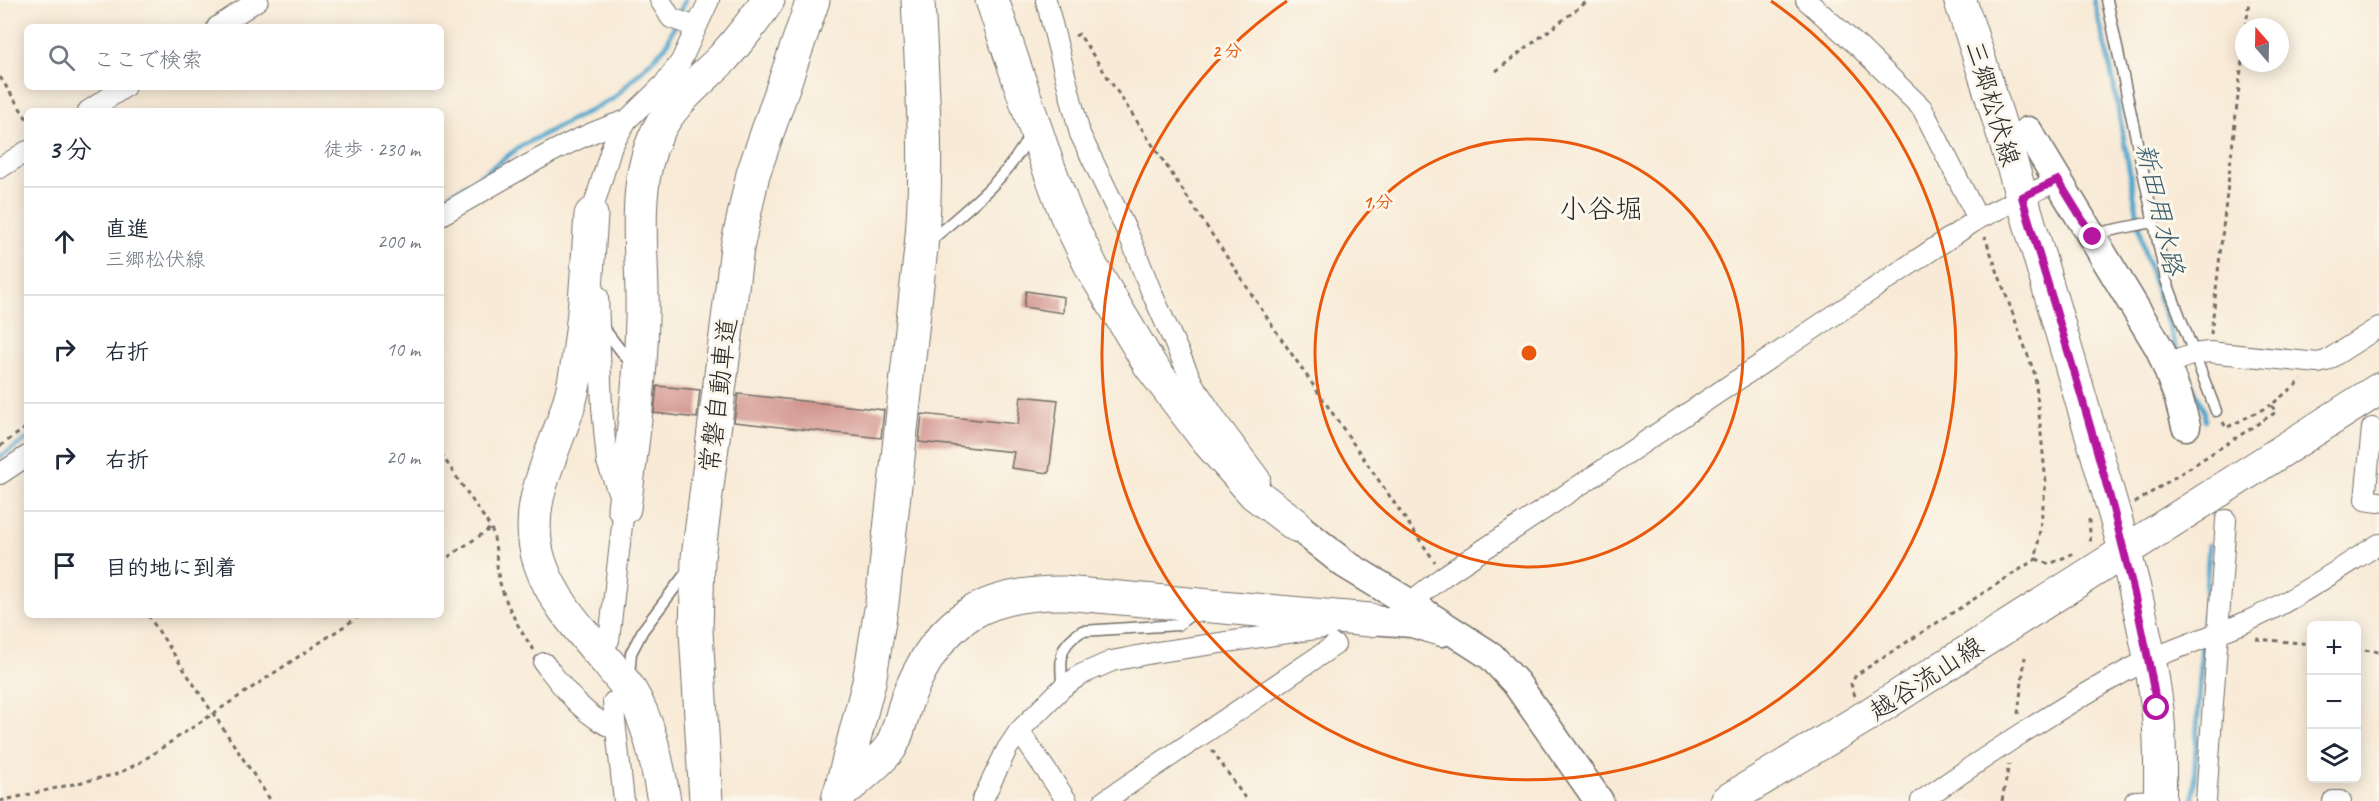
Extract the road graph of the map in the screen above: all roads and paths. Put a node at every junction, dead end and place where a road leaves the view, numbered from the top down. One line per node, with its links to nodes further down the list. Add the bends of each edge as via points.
1 (258, 0): 15 (street)
2 (660, 0): 16 (street, via 671,18)
3 (709, 0): 16 (street)
4 (768, 0): 42 (highway, via 724,57 671,110 651,145 641,189)
5 (813, 0): 62 (highway, 常磐自動車道, via 744,210)
6 (918, 0): 36 (highway, via 926,156)
7 (992, 0): 24 (highway)
8 (1046, 0): 17 (street)
9 (1589, 0): 18 (path)
10 (1806, 0): 33 (street, via 1922,108)
11 (1960, 0): 30 (main road, 三郷松伏線)
12 (2107, 0): 34 (lane)
13 (2248, 0): 14 (path)
14 (2247, 18)
15 (222, 24)
16 (696, 27): 25 (street, via 675,69)
17 (1056, 42): 57 (street, via 1080,134 1194,384); 65 (path, via 1079,34)
18 (1496, 71)
19 (2240, 72): 39 (path)
20 (0, 77): 23 (path)
21 (120, 90): 22 (street)
22 (93, 108)
23 (24, 114)
24 (1033, 118): 36 (lane, via 1030,134 997,182); 57 (highway, via 1079,243 1150,365 1255,494)
25 (627, 120): 31 (street, via 600,128 532,161); 32 (street, via 612,146)
26 (2028, 131): 29 (street)
27 (24, 153): 28 (street)
28 (0, 168)
29 (2058, 180): 30 (street); 35 (street)
30 (2022, 197): 33 (street); 61 (main road, 三郷松伏線)
31 (444, 212)
32 (591, 215): 37 (street); 81 (highway, via 580,349 560,429 543,472 534,542 552,589)
33 (1978, 219): 63 (path, via 2035,375 2046,483); 65 (street)
34 (2153, 222): 35 (lane); 39 (lane, via 2166,280)
35 (2093, 237): 41 (street)
36 (921, 248): 87 (highway, via 882,603 869,682)
37 (600, 324): 42 (lane); 55 (street, via 607,462)
38 (2379, 327): 40 (street)
39 (2202, 353): 40 (street); 41 (street); 45 (lane)
40 (2326, 361): 44 (path)
41 (2166, 364): 46 (street)
42 (639, 378): 55 (highway)
43 (2379, 389): 61 (main road, 越谷流山線)
44 (2271, 405): 45 (path, via 2226,428 2222,422 2233,417); 54 (path, via 2276,412)
45 (2216, 411)
46 (2186, 426)
47 (2372, 428): 53 (street, via 2365,500)
48 (24, 430): 49 (path)
49 (0, 446)
50 (24, 458): 52 (street)
51 (444, 458): 58 (path)
52 (0, 474)
53 (2379, 502)
54 (2134, 504)
55 (624, 508): 72 (street)
56 (2226, 520): 71 (street)
57 (1296, 525): 66 (street, via 1344,564)
58 (491, 528): 64 (path); 79 (path, via 496,540 499,582 525,638)
59 (2091, 544): 63 (path, via 2050,564)
60 (2379, 544): 71 (street, via 2299,594)
61 (2123, 551): 78 (main road, 三郷松伏線); 83 (main road, 越谷流山線)
62 (698, 558): 81 (lane, via 643,630 631,653); 92 (highway, 常磐自動車道, via 696,631)
63 (2036, 559): 83 (path, via 1856,675 1851,684 1854,695)
64 (444, 560)
65 (1444, 576): 66 (street)
66 (1409, 603): 73 (street)
67 (1204, 604): 70 (highway); 80 (lane, via 1178,625 1082,631 1068,639 1062,652); 87 (highway, via 1038,593 999,600 975,610 942,636 926,658 909,693 891,747)
68 (150, 618): 82 (path)
69 (357, 618): 82 (path)
70 (1370, 620): 73 (street, via 1412,623); 80 (street, via 1112,661)
71 (2226, 629): 74 (path, via 2248,638); 78 (street); 102 (street)
72 (609, 640)
73 (1470, 641): 97 (street, via 1491,656 1516,683)
74 (2307, 644)
75 (1335, 645): 86 (street)
76 (2361, 650): 77 (path)
77 (2379, 652)
78 (2150, 660): 99 (street, via 2014,737); 101 (main road, 三郷松伏線, via 2161,761)
79 (544, 663): 84 (street, via 579,705 598,722)
80 (1062, 688): 85 (street)
81 (621, 695): 84 (street); 91 (highway, via 642,714)
82 (213, 714): 88 (path, via 117,774); 89 (path)
83 (1868, 715): 98 (main road, 越谷流山線)
84 (615, 729): 90 (street)
85 (1019, 731): 93 (street); 94 (street)
86 (1203, 736): 95 (street); 96 (path)
87 (838, 798)
88 (0, 801)
89 (271, 801)
90 (624, 801)
91 (664, 801)
92 (706, 801)
93 (982, 801)
94 (1067, 801)
95 (1104, 801)
96 (1247, 801)
97 (1599, 801)
98 (1726, 801)
99 (1921, 801)
100 (2135, 801): 101 (street)
101 (2160, 801)
102 (2206, 801)
103 (2333, 801): 104 (street)
104 (2341, 801)

